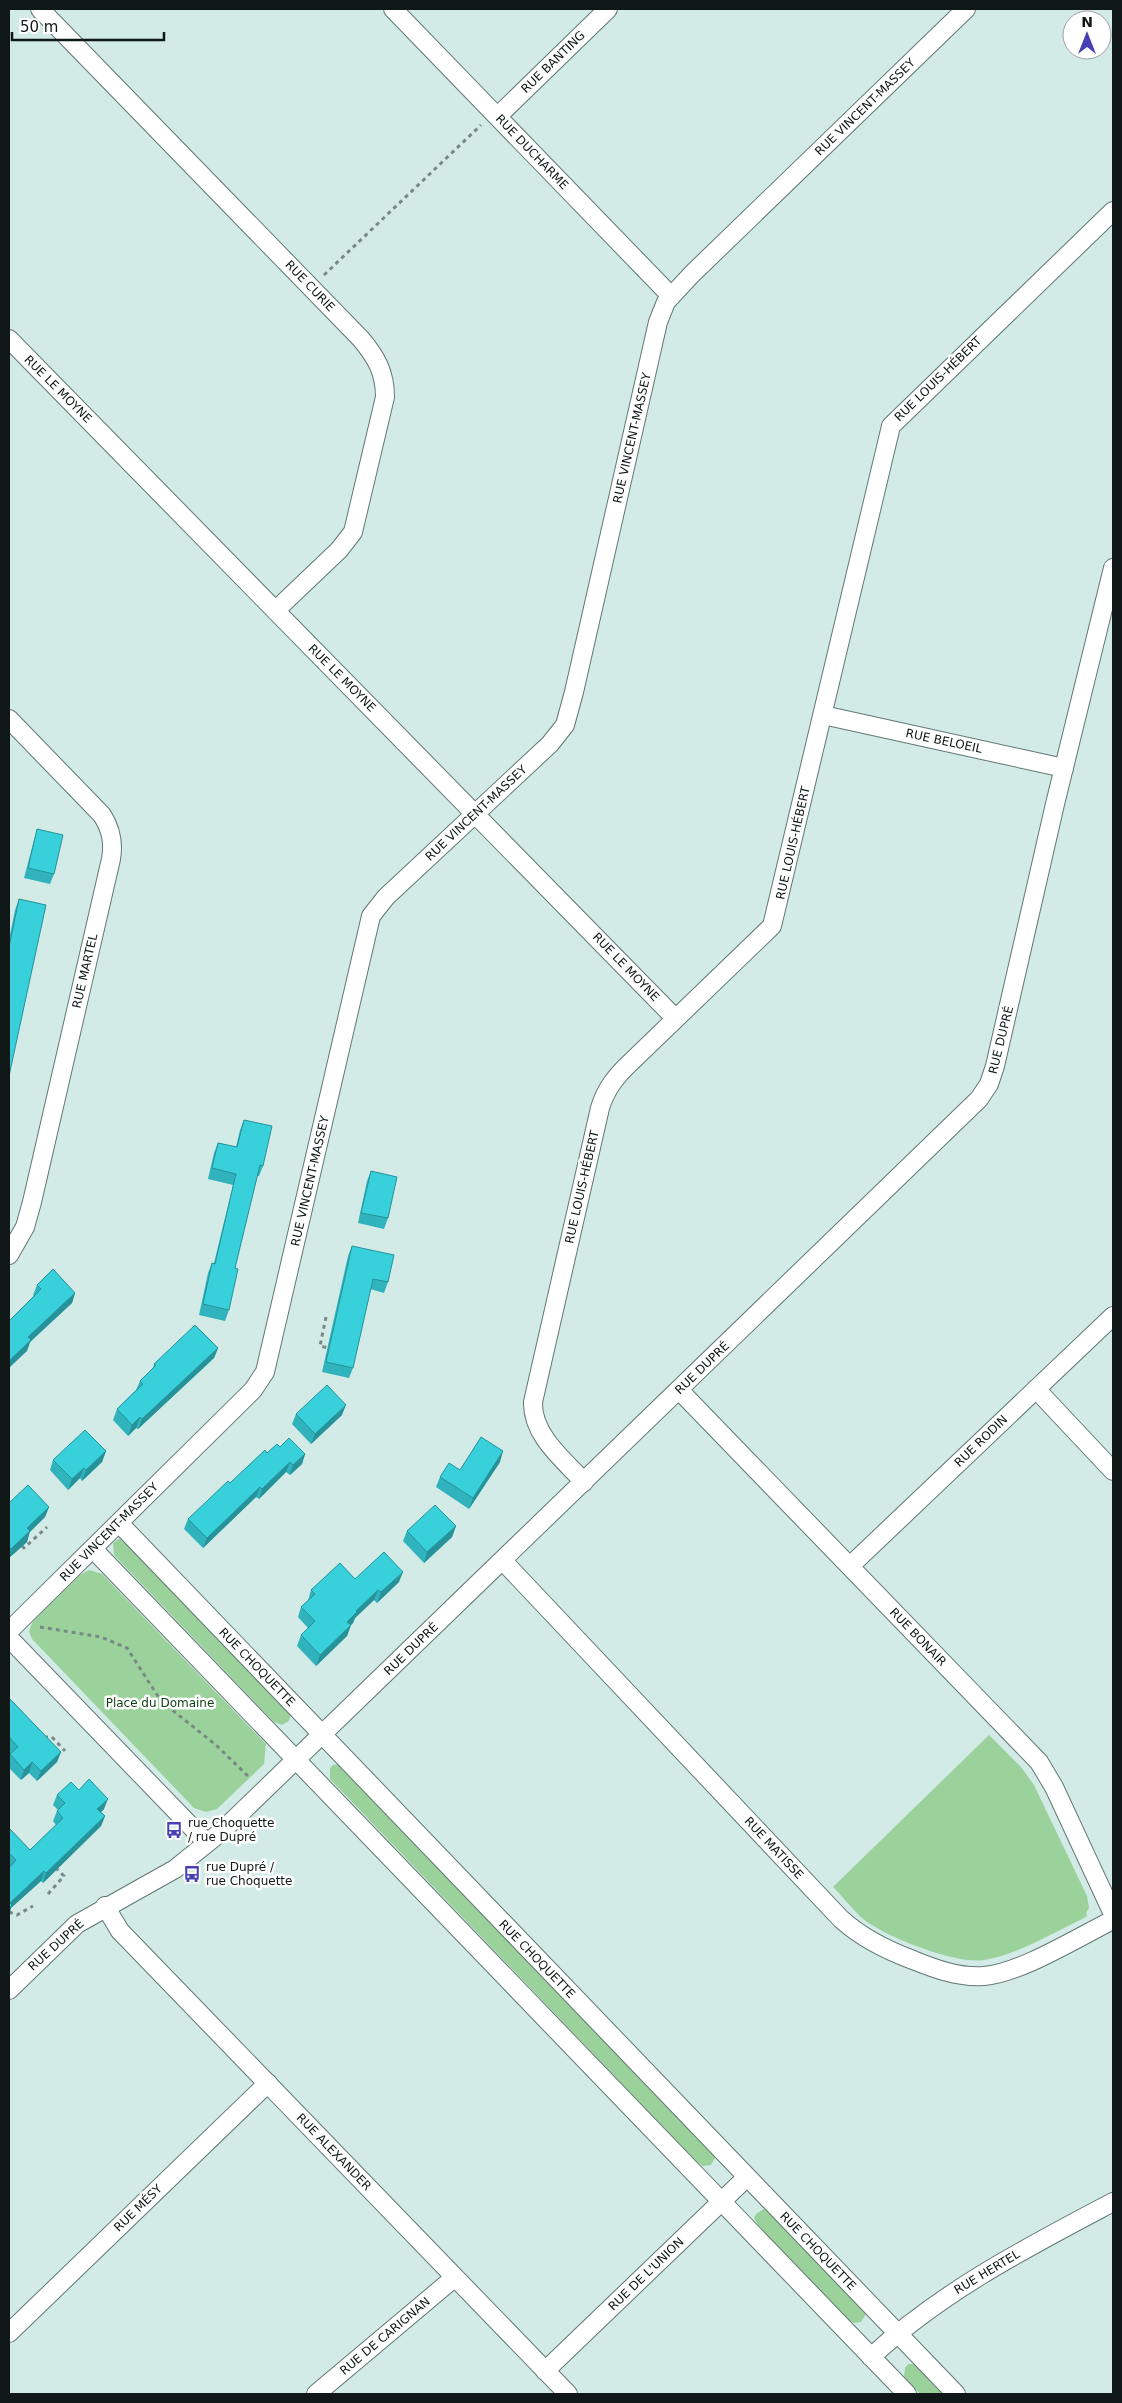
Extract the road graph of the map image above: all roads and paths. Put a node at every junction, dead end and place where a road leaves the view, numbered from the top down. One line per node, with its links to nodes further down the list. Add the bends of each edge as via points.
1 (40, 9): 12 (street, RUE CURIE, via 361,338 380,365 385,397 360,510 352,532 339,550)
2 (393, 9): 5 (street, RUE DUCHARME)
3 (608, 9): 5 (street, RUE BANTING)
4 (966, 9): 9 (street, RUE VINCENT-MASSEY)
5 (498, 116): 9 (street, RUE DUCHARME)
6 (482, 124): 8 (path)
7 (1113, 210): 13 (street, RUE LOUIS-HÉBERT, via 891,426)
8 (324, 275)
9 (671, 296): 16 (street, RUE VINCENT-MASSEY, via 658,322 568,718 550,744)
10 (9, 339): 12 (street, RUE LE MOYNE)
11 (1113, 568): 15 (street, RUE DUPRÉ)
12 (276, 610): 16 (street, RUE LE MOYNE)
13 (823, 715): 15 (street, RUE BELOEIL); 17 (street, RUE LOUIS-HÉBERT, via 772,926)
14 (9, 719): 18 (street, RUE MARTEL, via 102,815 111,836 112,851 25,1227)
15 (1064, 768): 23 (street, RUE DUPRÉ, via 995,1066 984,1092)
16 (476, 813): 17 (street, RUE LE MOYNE); 26 (street, RUE VINCENT-MASSEY, via 386,897 371,916 265,1372 253,1390)
17 (676, 1018): 25 (street, RUE LOUIS-HÉBERT, via 614,1079 603,1100 534,1394 533,1409 538,1428)
18 (9, 1254)
19 (1113, 1316): 22 (street, RUE RODIN)
20 (326, 1317): 21 (path, via 320,1346)
21 (328, 1348)
22 (1036, 1389): 24 (street); 31 (street, RUE RODIN)
23 (679, 1390): 25 (street, RUE DUPRÉ); 31 (street, RUE BONAIR)
24 (1113, 1471)
25 (584, 1482): 30 (street, RUE DUPRÉ)
26 (119, 1523): 29 (street, RUE VINCENT-MASSEY); 35 (street, RUE CHOQUETTE)
27 (47, 1527): 28 (path, via 24,1548)
28 (22, 1546)
29 (93, 1549): 33 (street, RUE VINCENT-MASSEY); 38 (street)
30 (503, 1561): 35 (street, RUE DUPRÉ); 47 (street, RUE MATISSE, via 841,1919 866,1939 936,1968 983,1976 1015,1968)
31 (850, 1566): 46 (street, RUE BONAIR, via 1039,1762 1054,1787)
32 (34, 1627): 39 (path, via 102,1637 127,1648 161,1701 216,1745)
33 (9, 1631)
34 (9, 1638): 40 (street)
35 (321, 1735): 38 (street, RUE DUPRÉ); 50 (street, RUE CHOQUETTE)
36 (42, 1739): 37 (path, via 52,1736)
37 (65, 1750)
38 (296, 1760): 40 (street, RUE DUPRÉ); 51 (street)
39 (250, 1779)
40 (207, 1843): 44 (street, RUE DUPRÉ, via 159,1878)
41 (57, 1869): 42 (path, via 64,1876)
42 (48, 1894)
43 (33, 1906): 45 (path, via 17,1914)
44 (105, 1906): 48 (street, RUE DUPRÉ, via 66,1934); 49 (street, RUE ALEXANDER, via 120,1931)
45 (9, 1912)
46 (1113, 1914)
47 (1113, 1920)
48 (9, 1990)
49 (268, 2083): 53 (street, RUE ALEXANDER); 54 (street, RUE MÉSY)
50 (747, 2177): 51 (street, RUE DE L'UNION); 55 (street, RUE CHOQUETTE)
51 (720, 2202): 56 (street); 57 (street, RUE DE L'UNION)
52 (1113, 2202): 55 (street, RUE HERTEL, via 974,2279)
53 (454, 2278): 57 (street, RUE ALEXANDER); 58 (street, RUE DE CARIGNAN)
54 (9, 2333)
55 (897, 2333): 56 (street, RUE HERTEL); 61 (street, RUE CHOQUETTE)
56 (871, 2357): 60 (street)
57 (546, 2371): 59 (street, RUE ALEXANDER)
58 (316, 2394)
59 (568, 2394)
60 (907, 2394)
61 (956, 2394)

